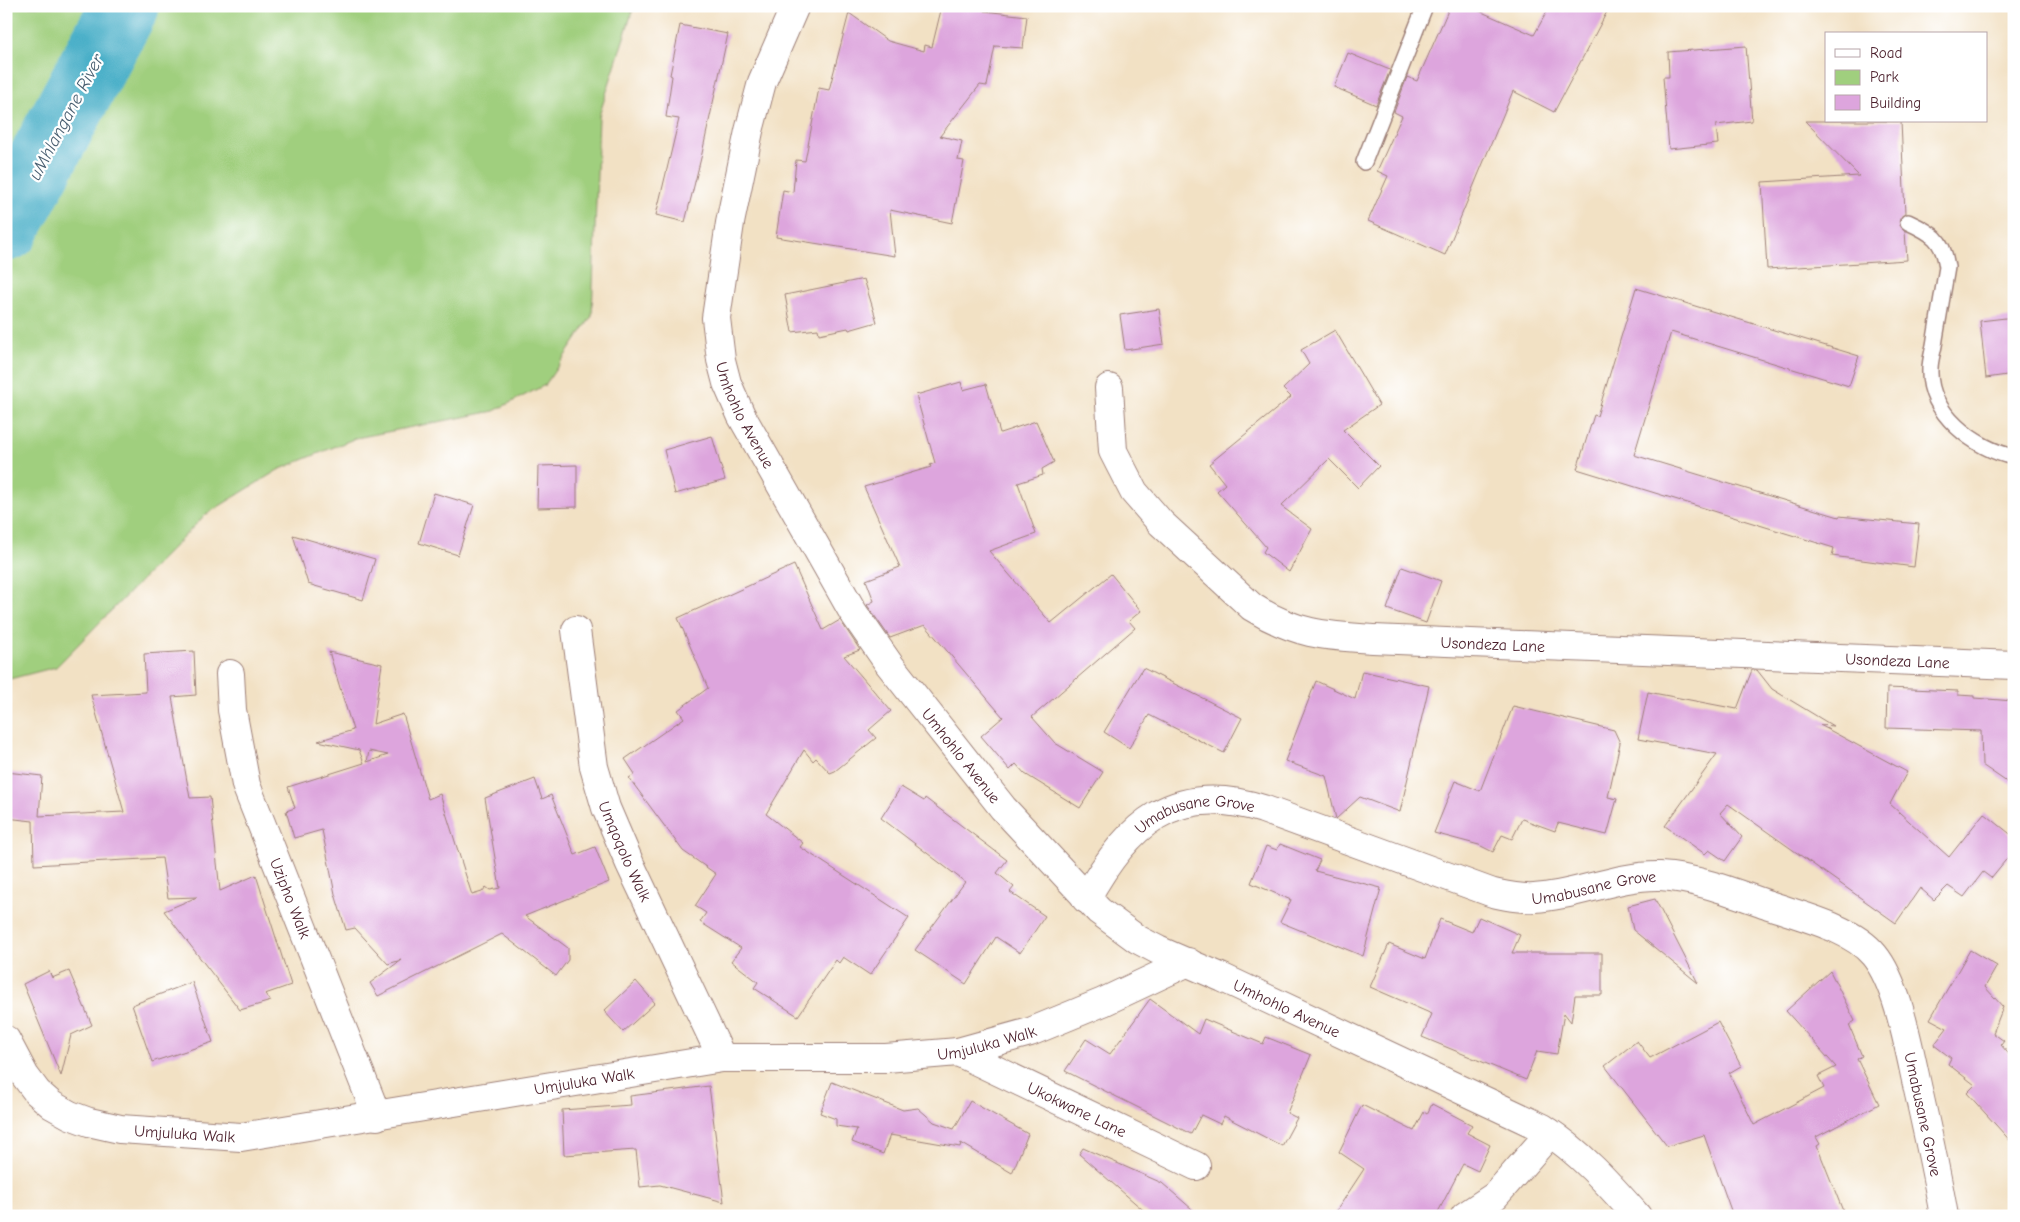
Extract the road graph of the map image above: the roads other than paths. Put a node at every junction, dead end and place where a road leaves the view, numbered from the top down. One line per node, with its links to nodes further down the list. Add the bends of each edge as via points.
1 (795, 6): 10 (street, Umhohlo Avenue, via 762,82 730,223 716,318 727,383 741,415 812,541 853,612 889,664 1003,808)
2 (1425, 6): 3 (lane)
3 (1364, 162)
4 (1908, 222): 6 (lane, via 1928,231 1945,251 1947,267 1930,370 1941,406 1972,440)
5 (1109, 388): 8 (street, Usondeza Lane, via 1113,451 1138,498 1252,607 1269,618 1306,633 1373,639)
6 (2014, 457)
7 (576, 630): 14 (street, Umqoqolo Walk, via 594,767 606,808)
8 (2014, 665)
9 (230, 674): 15 (street, Uzipho Walk, via 232,710 246,785)
10 (1086, 899): 11 (street, Umhohlo Avenue, via 1137,939); 20 (street, Umabusane Grove, via 1106,864 1144,824 1164,810 1182,804 1225,799 1263,808 1485,890 1515,898 1535,898 1632,878 1661,876 1708,885 1827,926 1853,938 1873,954 1884,970 1910,1053)
11 (1188, 962): 13 (street, Umjuluka Walk, via 1030,1032); 16 (street, Umhohlo Avenue)
12 (6, 1040): 15 (street, Umjuluka Walk, via 25,1076 52,1105 90,1122 120,1129 242,1137)
13 (958, 1052): 14 (street, Umjuluka Walk, via 886,1058); 17 (street, Ukokwane Lane)
14 (722, 1058): 15 (street, Umjuluka Walk)
15 (377, 1116)
16 (1550, 1132): 18 (street, via 1495,1196); 19 (street, Umhohlo Avenue, via 1597,1170)
17 (1196, 1166)
18 (1465, 1216)
19 (1636, 1216)
20 (1944, 1216)

